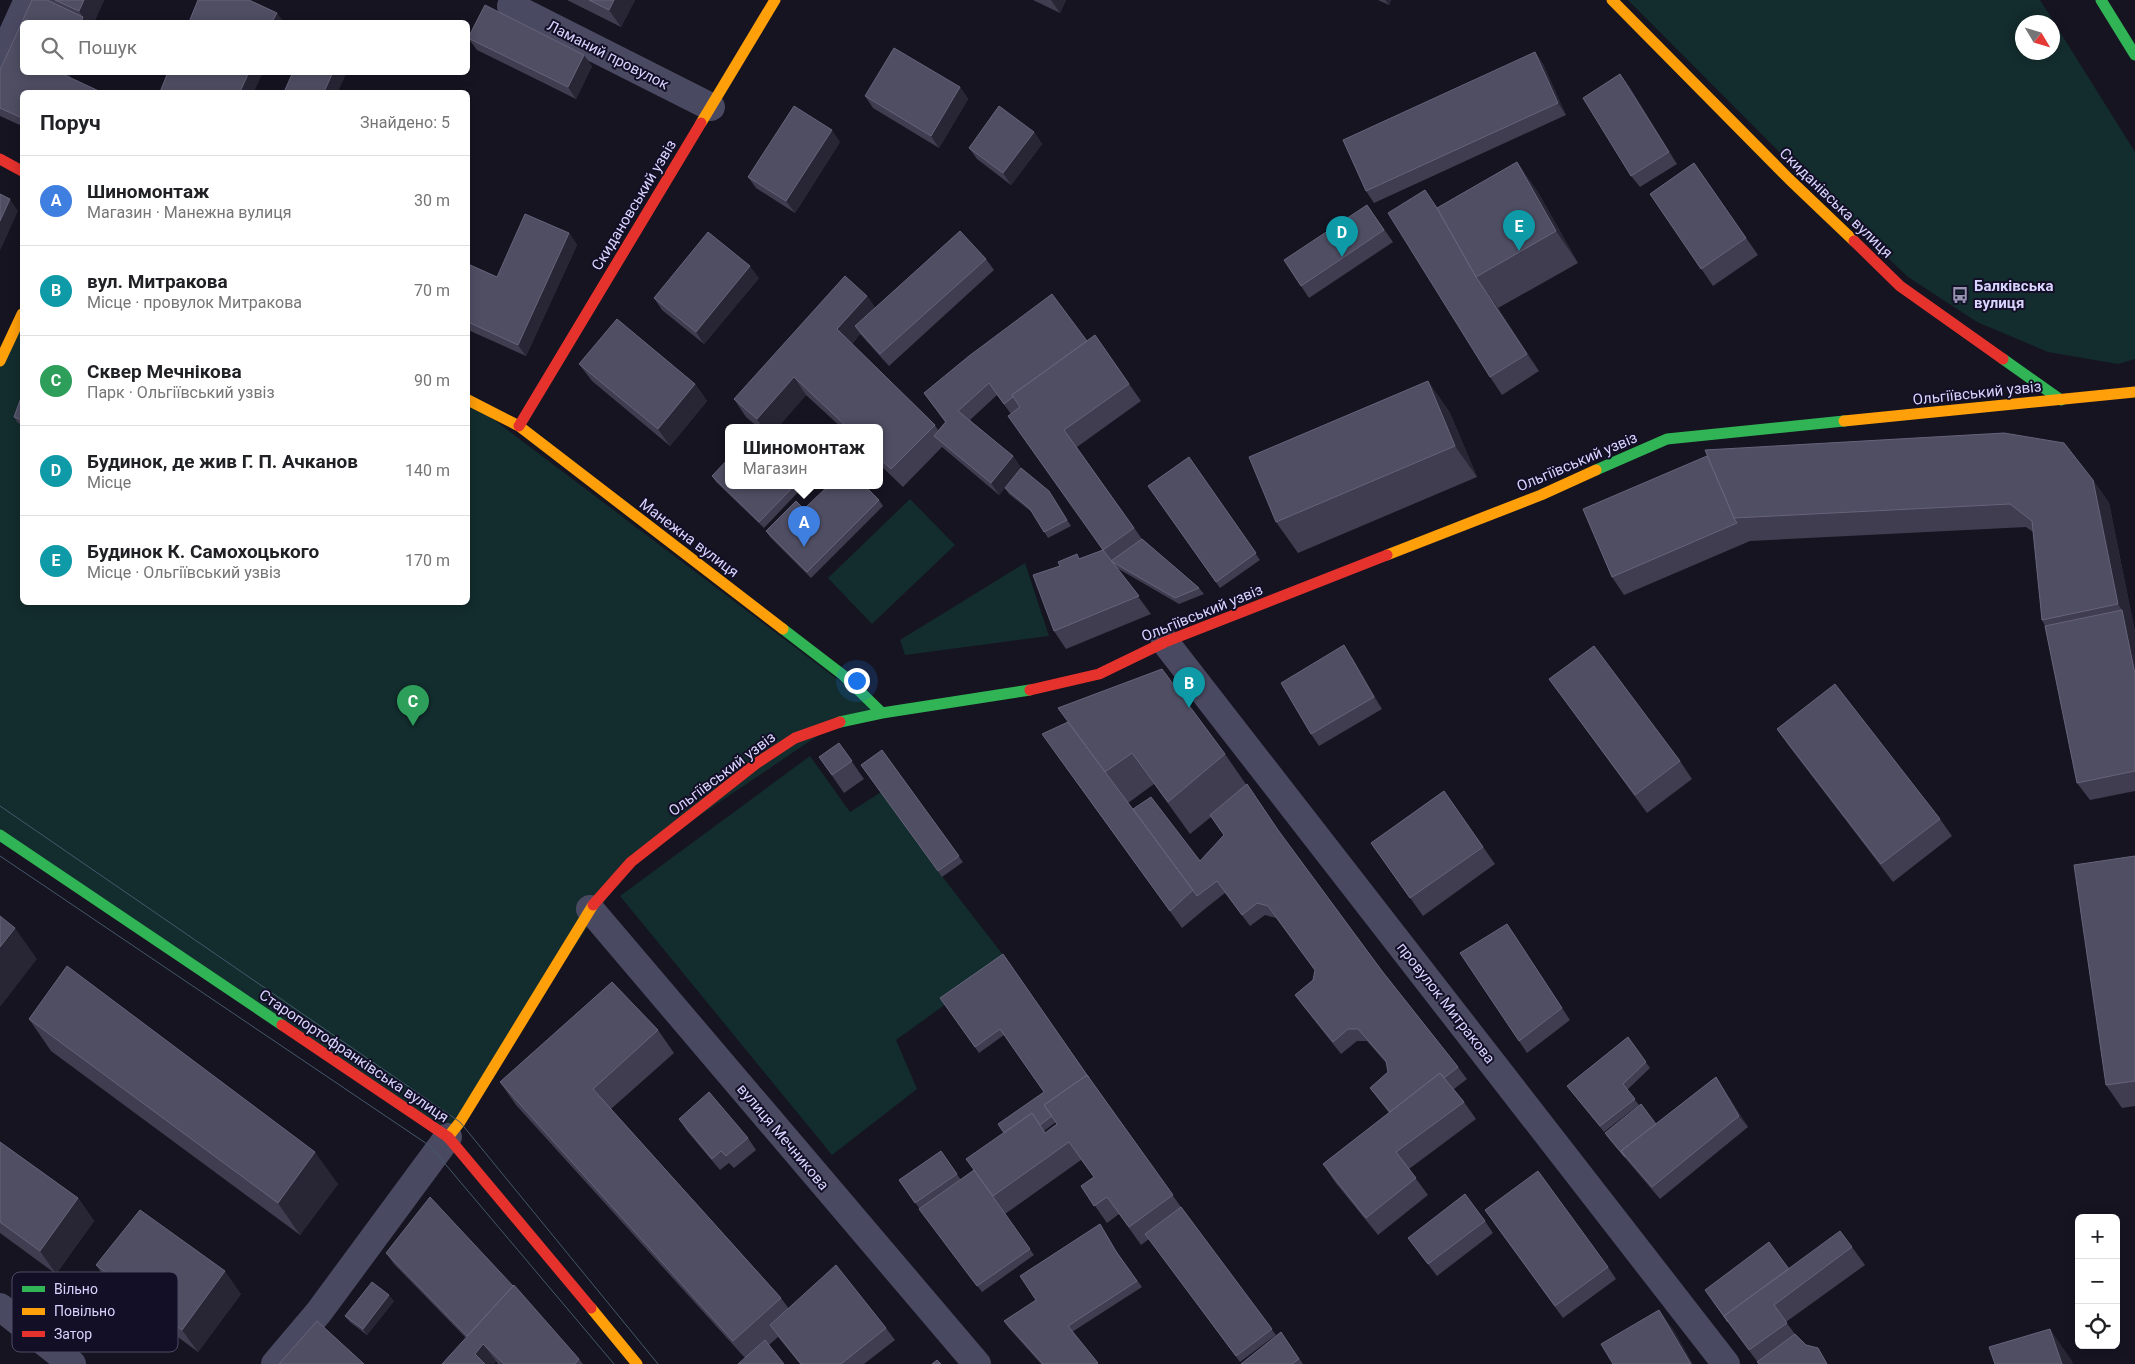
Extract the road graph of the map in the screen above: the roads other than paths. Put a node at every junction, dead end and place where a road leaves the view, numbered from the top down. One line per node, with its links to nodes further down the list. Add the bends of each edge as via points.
1 (28, 0): 7 (street)
2 (514, 0): 8 (street, Ламаний провулок, via 511,6)
3 (775, 0): 8 (street, Скидановський узвіз)
4 (1612, 0): 14 (street, Скиданівська вулиця, via 1900,286)
5 (2101, 0): 6 (street)
6 (2135, 55)
7 (0, 61)
8 (711, 106): 16 (street, Скидановський узвіз)
9 (0, 158): 10 (street)
10 (20, 170)
11 (20, 318): 12 (street)
12 (0, 361)
13 (2135, 392): 14 (street, Ольгіївський узвіз)
14 (2061, 400): 17 (street, Ольгіївський узвіз, via 1668,439 1541,495)
15 (470, 401): 16 (street, Манежна вулиця)
16 (518, 426): 18 (street, Манежна вулиця, via 843,675)
17 (1165, 642): 18 (street, Ольгіївський узвіз, via 1099,674 1037,689); 29 (street, провулок Митракова)
18 (882, 713): 20 (street, Ольгіївський узвіз, via 816,729 795,738 757,763 631,862)
19 (0, 835): 21 (street, Старопортофранківська вулиця)
20 (590, 909): 21 (street, Ольгіївський узвіз); 28 (street, вулиця Мечникова)
21 (448, 1137): 26 (street, via 319,1312); 27 (street, Старопортофранківська вулиця)
22 (0, 1307): 23 (street)
23 (12, 1316)
24 (57, 1352): 25 (street)
25 (72, 1364)
26 (275, 1364)
27 (637, 1364)
28 (977, 1364)
29 (1726, 1364)

